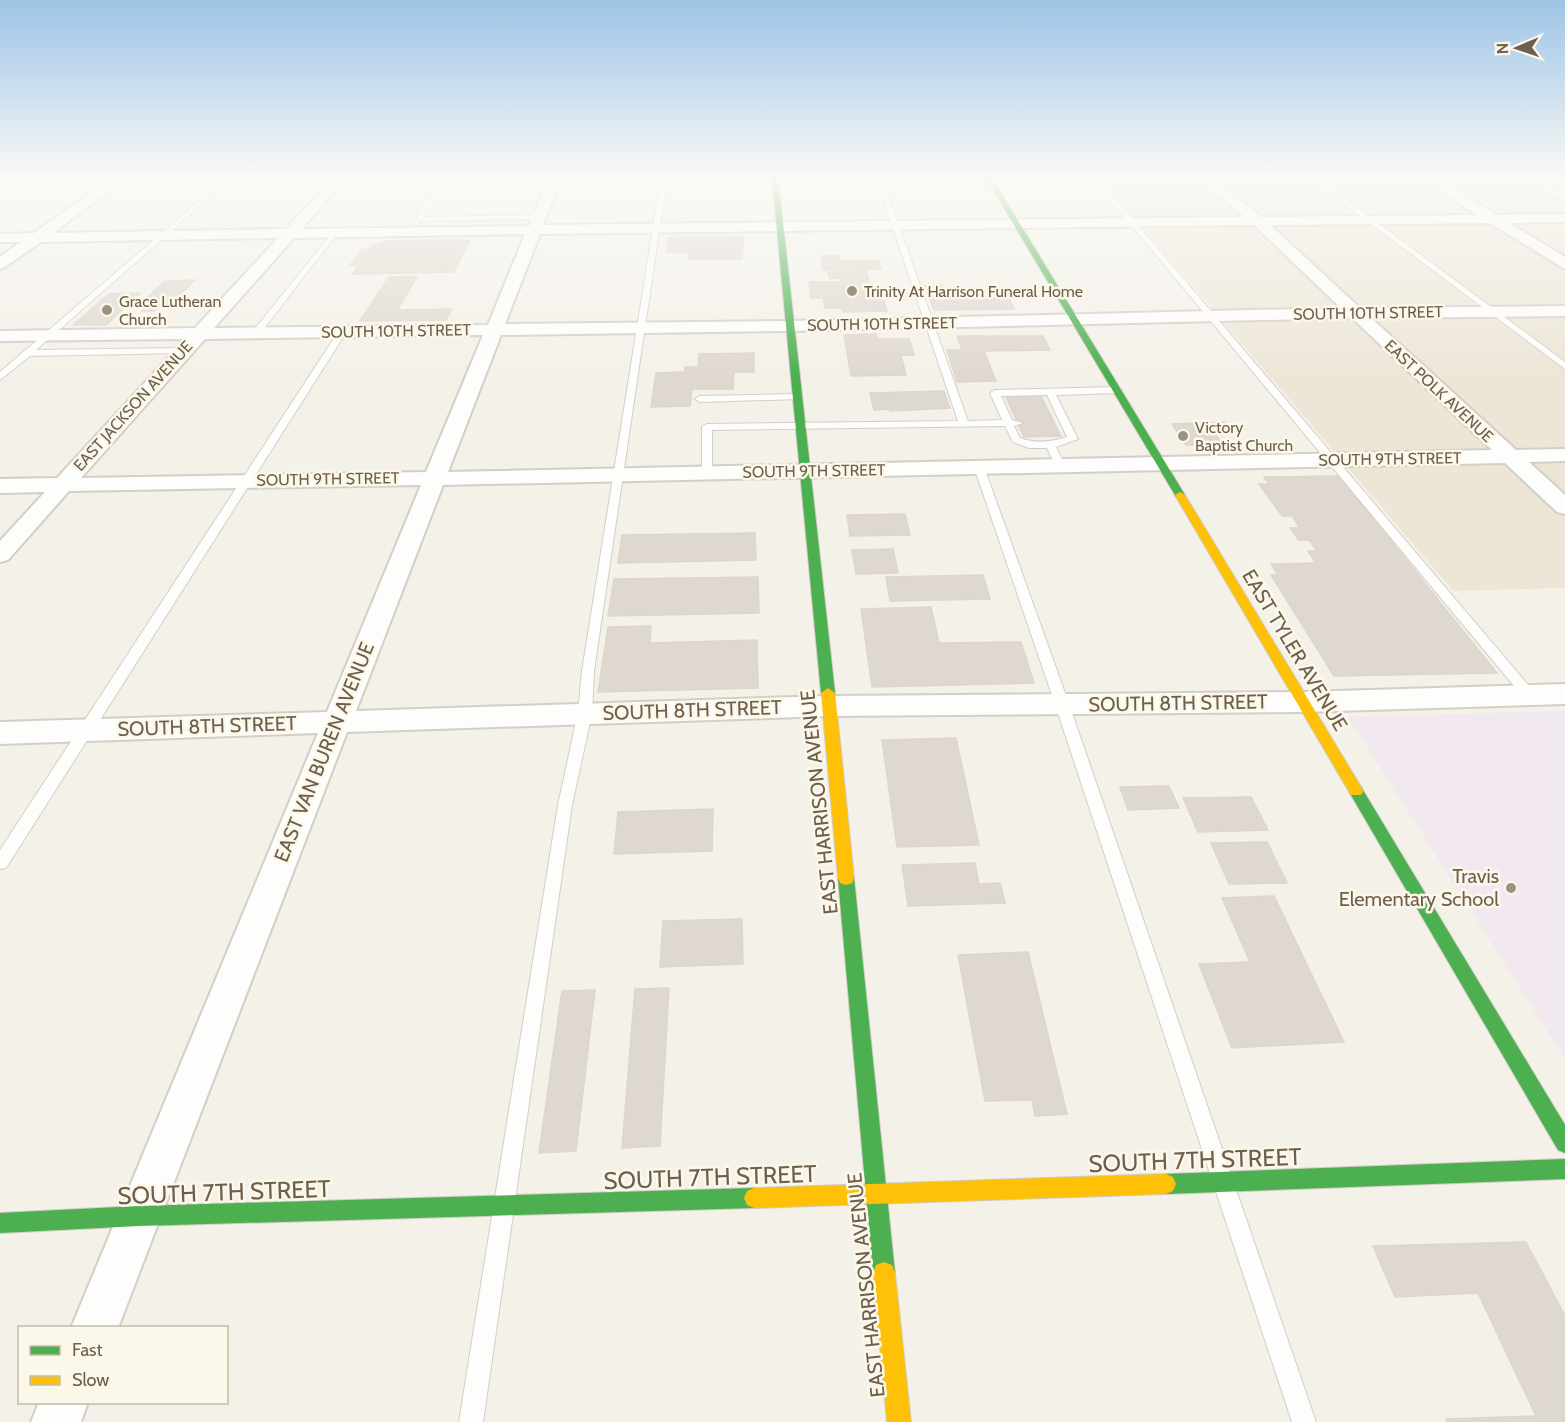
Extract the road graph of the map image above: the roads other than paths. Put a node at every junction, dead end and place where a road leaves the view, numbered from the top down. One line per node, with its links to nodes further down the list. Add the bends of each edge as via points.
1 (28, 244): 14 (street)
2 (152, 244): 29 (lane)
3 (278, 244): 27 (street, EAST JACKSON AVENUE)
4 (326, 244): 26 (lane)
5 (528, 244): 24 (street, EAST VAN BUREN AVENUE)
6 (653, 244): 23 (lane)
7 (780, 244): 22 (main road, EAST HARRISON AVENUE)
8 (902, 244): 21 (lane)
9 (1027, 244): 20 (main road, EAST TYLER AVENUE)
10 (1151, 244): 19 (lane)
11 (1282, 244): 18 (street, EAST POLK AVENUE)
12 (1403, 244): 17 (lane)
13 (1534, 244): 15 (street)
14 (0, 264)
15 (1565, 264)
16 (1565, 311): 17 (street, SOUTH 10TH STREET)
17 (1493, 312): 18 (street, SOUTH 10TH STREET); 32 (lane)
18 (1354, 313): 19 (street, SOUTH 10TH STREET); 47 (street, EAST POLK AVENUE)
19 (1212, 316): 20 (street, SOUTH 10TH STREET); 48 (lane)
20 (1074, 320): 21 (street, SOUTH 10TH STREET); 34 (main road, EAST TYLER AVENUE)
21 (929, 323): 22 (street, SOUTH 10TH STREET); 43 (lane)
22 (788, 326): 23 (street, SOUTH 10TH STREET); 36 (main road, EAST HARRISON AVENUE)
23 (640, 327): 24 (street, SOUTH 10TH STREET); 54 (lane)
24 (494, 329): 25 (street, SOUTH 10TH STREET); 55 (street, EAST VAN BUREN AVENUE)
25 (343, 332): 26 (street, SOUTH 10TH STREET); 56 (lane)
26 (256, 333): 27 (street, SOUTH 10TH STREET)
27 (198, 334): 29 (street, SOUTH 10TH STREET); 30 (street, EAST JACKSON AVENUE)
28 (0, 336): 29 (street, SOUTH 10TH STREET)
29 (48, 336): 31 (lane)
30 (182, 351): 31 (lane); 57 (street, EAST JACKSON AVENUE)
31 (27, 353): 33 (lane)
32 (1565, 366)
33 (0, 377)
34 (1118, 390): 35 (lane); 49 (main road, EAST TYLER AVENUE)
35 (1050, 392): 38 (lane); 42 (lane, via 995,393)
36 (797, 397): 37 (lane); 44 (main road, EAST HARRISON AVENUE)
37 (700, 399)
38 (1058, 406): 39 (lane); 41 (lane)
39 (1047, 407)
40 (1054, 422): 41 (lane)
41 (1065, 422): 45 (lane, via 1073,439)
42 (1013, 423): 43 (lane); 45 (lane, via 1016,440 1029,445)
43 (964, 424): 44 (lane)
44 (800, 426): 52 (main road, EAST HARRISON AVENUE); 53 (lane, via 707,427)
45 (1050, 445): 50 (lane)
46 (1565, 455): 47 (street, SOUTH 9TH STREET)
47 (1510, 456): 48 (street, SOUTH 9TH STREET); 59 (street, EAST POLK AVENUE)
48 (1332, 460): 49 (street, SOUTH 9TH STREET); 62 (lane)
49 (1161, 463): 50 (street, SOUTH 9TH STREET); 63 (main road, EAST TYLER AVENUE)
50 (1060, 465): 51 (street, SOUTH 9TH STREET)
51 (979, 467): 52 (street, SOUTH 9TH STREET); 64 (lane)
52 (806, 472): 53 (street, SOUTH 9TH STREET); 65 (main road, EAST HARRISON AVENUE)
53 (707, 473): 54 (street, SOUTH 9TH STREET)
54 (618, 474): 55 (street, SOUTH 9TH STREET); 66 (lane)
55 (434, 477): 56 (street, SOUTH 9TH STREET); 67 (street, EAST VAN BUREN AVENUE)
56 (248, 481): 57 (street, SOUTH 9TH STREET); 68 (lane)
57 (63, 485): 58 (street, SOUTH 9TH STREET); 60 (street, EAST JACKSON AVENUE)
58 (0, 486)
59 (1565, 507)
60 (0, 555)
61 (1565, 694): 62 (street, SOUTH 8TH STREET)
62 (1529, 695): 63 (street, SOUTH 8TH STREET)
63 (1303, 702): 64 (street, SOUTH 8TH STREET); 71 (main road, EAST TYLER AVENUE)
64 (1062, 704): 65 (street, SOUTH 8TH STREET); 73 (lane)
65 (829, 706): 66 (street, SOUTH 8TH STREET); 74 (main road, EAST HARRISON AVENUE)
66 (585, 713): 67 (street, SOUTH 8TH STREET); 75 (lane, via 565,805)
67 (336, 721): 68 (street, SOUTH 8TH STREET); 76 (street, EAST VAN BUREN AVENUE)
68 (87, 730): 69 (street, SOUTH 8TH STREET); 70 (lane)
69 (0, 733)
70 (0, 863)
71 (1565, 1143)
72 (1565, 1169): 73 (main road, SOUTH 7TH STREET)
73 (1222, 1182): 74 (main road, SOUTH 7TH STREET); 83 (lane)
74 (877, 1195): 75 (main road, SOUTH 7TH STREET); 82 (main road, EAST HARRISON AVENUE)
75 (504, 1206): 76 (main road, SOUTH 7TH STREET); 81 (lane)
76 (140, 1216): 77 (main road, SOUTH 7TH STREET); 78 (street, EAST VAN BUREN AVENUE)
77 (0, 1223)
78 (95, 1326)
79 (63, 1404): 80 (street)
80 (56, 1422)
81 (471, 1422)
82 (899, 1422)
83 (1304, 1422)

